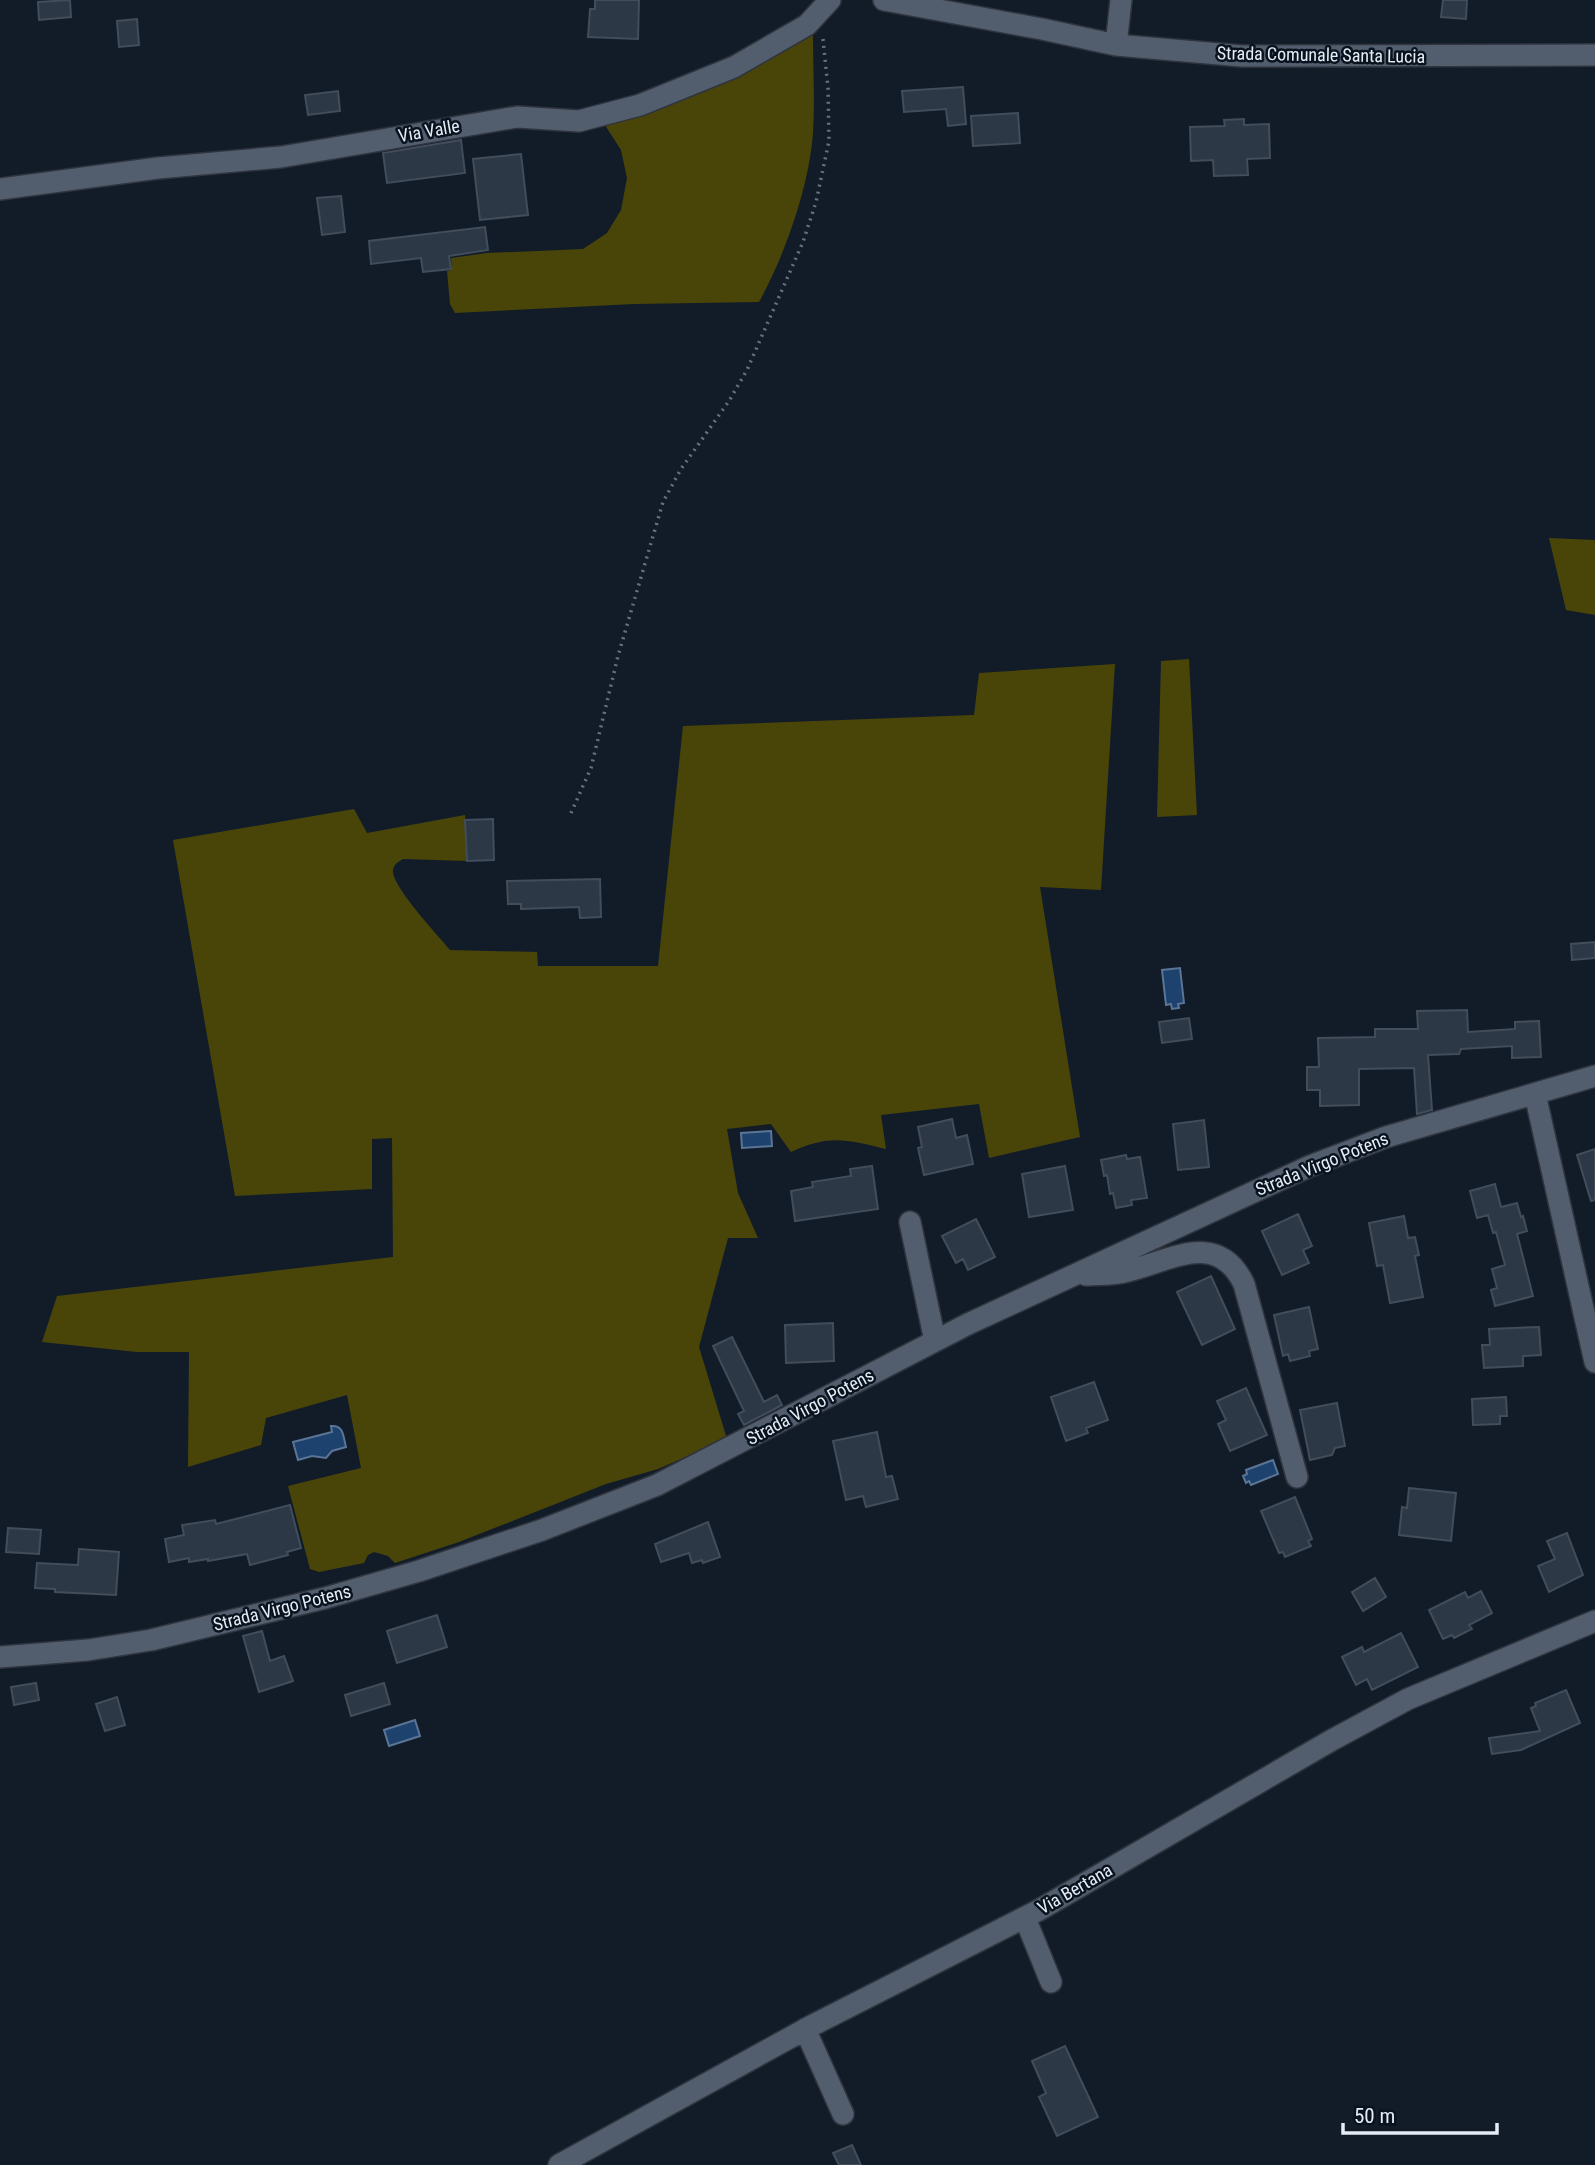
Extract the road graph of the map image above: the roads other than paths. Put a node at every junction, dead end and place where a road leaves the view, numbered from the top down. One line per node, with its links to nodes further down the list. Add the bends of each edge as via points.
1 (830, 0): 6 (street, Via Valle, via 807,25 734,66 640,105 579,121 517,117 281,157)
2 (884, 0): 4 (street, Strada Comunale Santa Lucia)
3 (1121, 0): 4 (street)
4 (1116, 45): 5 (street, Strada Comunale Santa Lucia, via 1242,57)
5 (1595, 55)
6 (0, 189)
7 (1595, 1076): 8 (street, Strada Virgo Potens)
8 (1535, 1094): 10 (street, Strada Virgo Potens, via 1343,1152); 12 (street)
9 (910, 1222): 11 (street)
10 (1074, 1275): 11 (street, Strada Virgo Potens); 13 (street, via 1122,1273 1199,1252 1226,1258 1244,1284)
11 (935, 1341): 15 (street, Strada Virgo Potens, via 668,1480 542,1530 337,1595 164,1637 88,1650)
12 (1595, 1362)
13 (1297, 1477)
14 (1595, 1621): 16 (street, Via Bertana, via 1408,1699)
15 (0, 1657)
16 (1024, 1918): 17 (street); 18 (street, Via Bertana)
17 (1051, 1982)
18 (804, 2029): 19 (street); 20 (street, Via Bertana)
19 (843, 2114)
20 (561, 2165)

